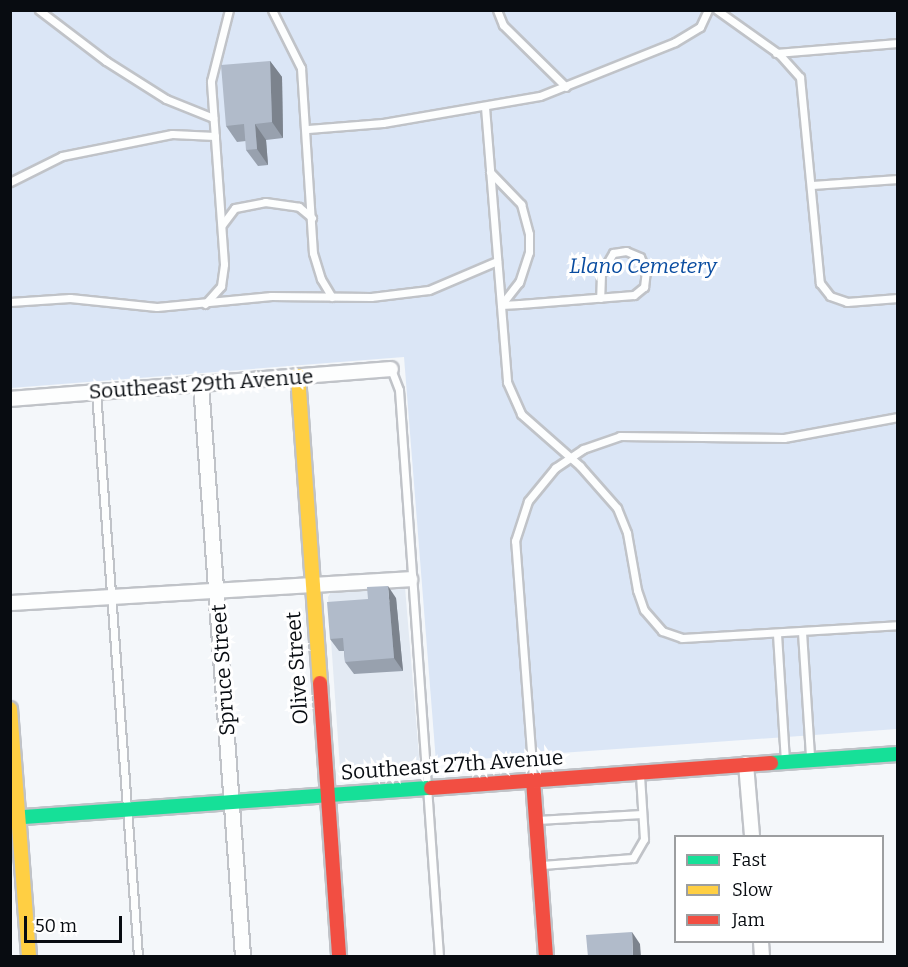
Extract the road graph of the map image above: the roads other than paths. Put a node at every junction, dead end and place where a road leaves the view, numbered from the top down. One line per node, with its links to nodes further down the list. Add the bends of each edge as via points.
1 (39, 10): 11 (lane, via 156,93)
2 (229, 10): 11 (lane, via 211,81)
3 (272, 10): 12 (lane, via 301,68)
4 (497, 10): 9 (lane, via 503,25)
5 (708, 10): 9 (lane, via 700,27 675,42)
6 (717, 10): 8 (lane)
7 (897, 44): 8 (lane)
8 (776, 53): 17 (lane, via 800,77)
9 (566, 87): 10 (lane)
10 (484, 107): 12 (lane, via 383,123); 14 (lane)
11 (213, 118): 13 (lane)
12 (308, 129): 18 (lane)
13 (215, 136): 16 (lane, via 172,134 62,156); 19 (lane)
14 (490, 172): 20 (lane); 26 (lane, via 521,204 529,234 529,252 519,282)
15 (897, 179): 17 (lane)
16 (10, 182)
17 (812, 185): 23 (lane, via 820,283 830,296 846,302)
18 (312, 218): 19 (lane, via 299,207 265,202 235,208); 21 (lane, via 313,253)
19 (222, 225): 25 (lane, via 221,286)
20 (497, 261): 21 (lane, via 429,290); 26 (lane)
21 (332, 297): 25 (lane, via 272,296)
22 (600, 298): 22 (lane, via 634,295 644,287 646,270 640,257 626,251 613,253 601,274); 26 (lane)
23 (897, 298)
24 (10, 302): 25 (lane, via 70,298 157,307)
25 (205, 304)
26 (501, 305): 33 (lane, via 507,382 521,414)
27 (391, 369): 28 (street, Southeast 29th Avenue); 34 (lane, via 399,390)
28 (298, 376): 29 (street, Southeast 29th Avenue); 35 (street, Olive Street)
29 (201, 384): 30 (street, Southeast 29th Avenue); 36 (street, Spruce Street)
30 (96, 392): 31 (street, Southeast 29th Avenue); 37 (lane)
31 (10, 399)
32 (897, 417): 33 (lane, via 784,438 620,436 583,449)
33 (570, 458): 41 (lane, via 617,508 627,532 644,610 662,631 682,638); 48 (lane, via 555,468 528,501 515,541)
34 (410, 579): 35 (street); 49 (lane)
35 (312, 582): 36 (street); 50 (street, Olive Street)
36 (217, 588): 37 (street); 51 (street, Spruce Street)
37 (108, 596): 38 (street); 52 (lane)
38 (10, 603)
39 (897, 625): 40 (lane)
40 (802, 632): 41 (lane); 44 (lane)
41 (777, 634): 45 (lane)
42 (10, 709): 54 (street)
43 (897, 754): 44 (street, Southeast 27th Avenue)
44 (810, 760): 45 (street, Southeast 27th Avenue)
45 (786, 761): 46 (street, Southeast 27th Avenue)
46 (746, 764): 47 (street, Southeast 27th Avenue); 56 (street)
47 (640, 772): 48 (street, Southeast 27th Avenue); 53 (lane)
48 (533, 780): 49 (street, Southeast 27th Avenue); 55 (street)
49 (426, 788): 50 (street, Southeast 27th Avenue); 62 (lane)
50 (327, 795): 51 (street, Southeast 27th Avenue); 61 (street, Olive Street)
51 (232, 802): 52 (street, Southeast 27th Avenue); 60 (street, Spruce Street)
52 (127, 810): 54 (street, Southeast 27th Avenue); 59 (lane)
53 (642, 814): 55 (lane); 57 (lane, via 643,845 633,858)
54 (14, 818): 58 (street)
55 (536, 820): 57 (street)
56 (752, 835)
57 (539, 865): 63 (street)
58 (29, 957)
59 (138, 957)
60 (243, 957)
61 (339, 957)
62 (439, 957)
63 (546, 957)

